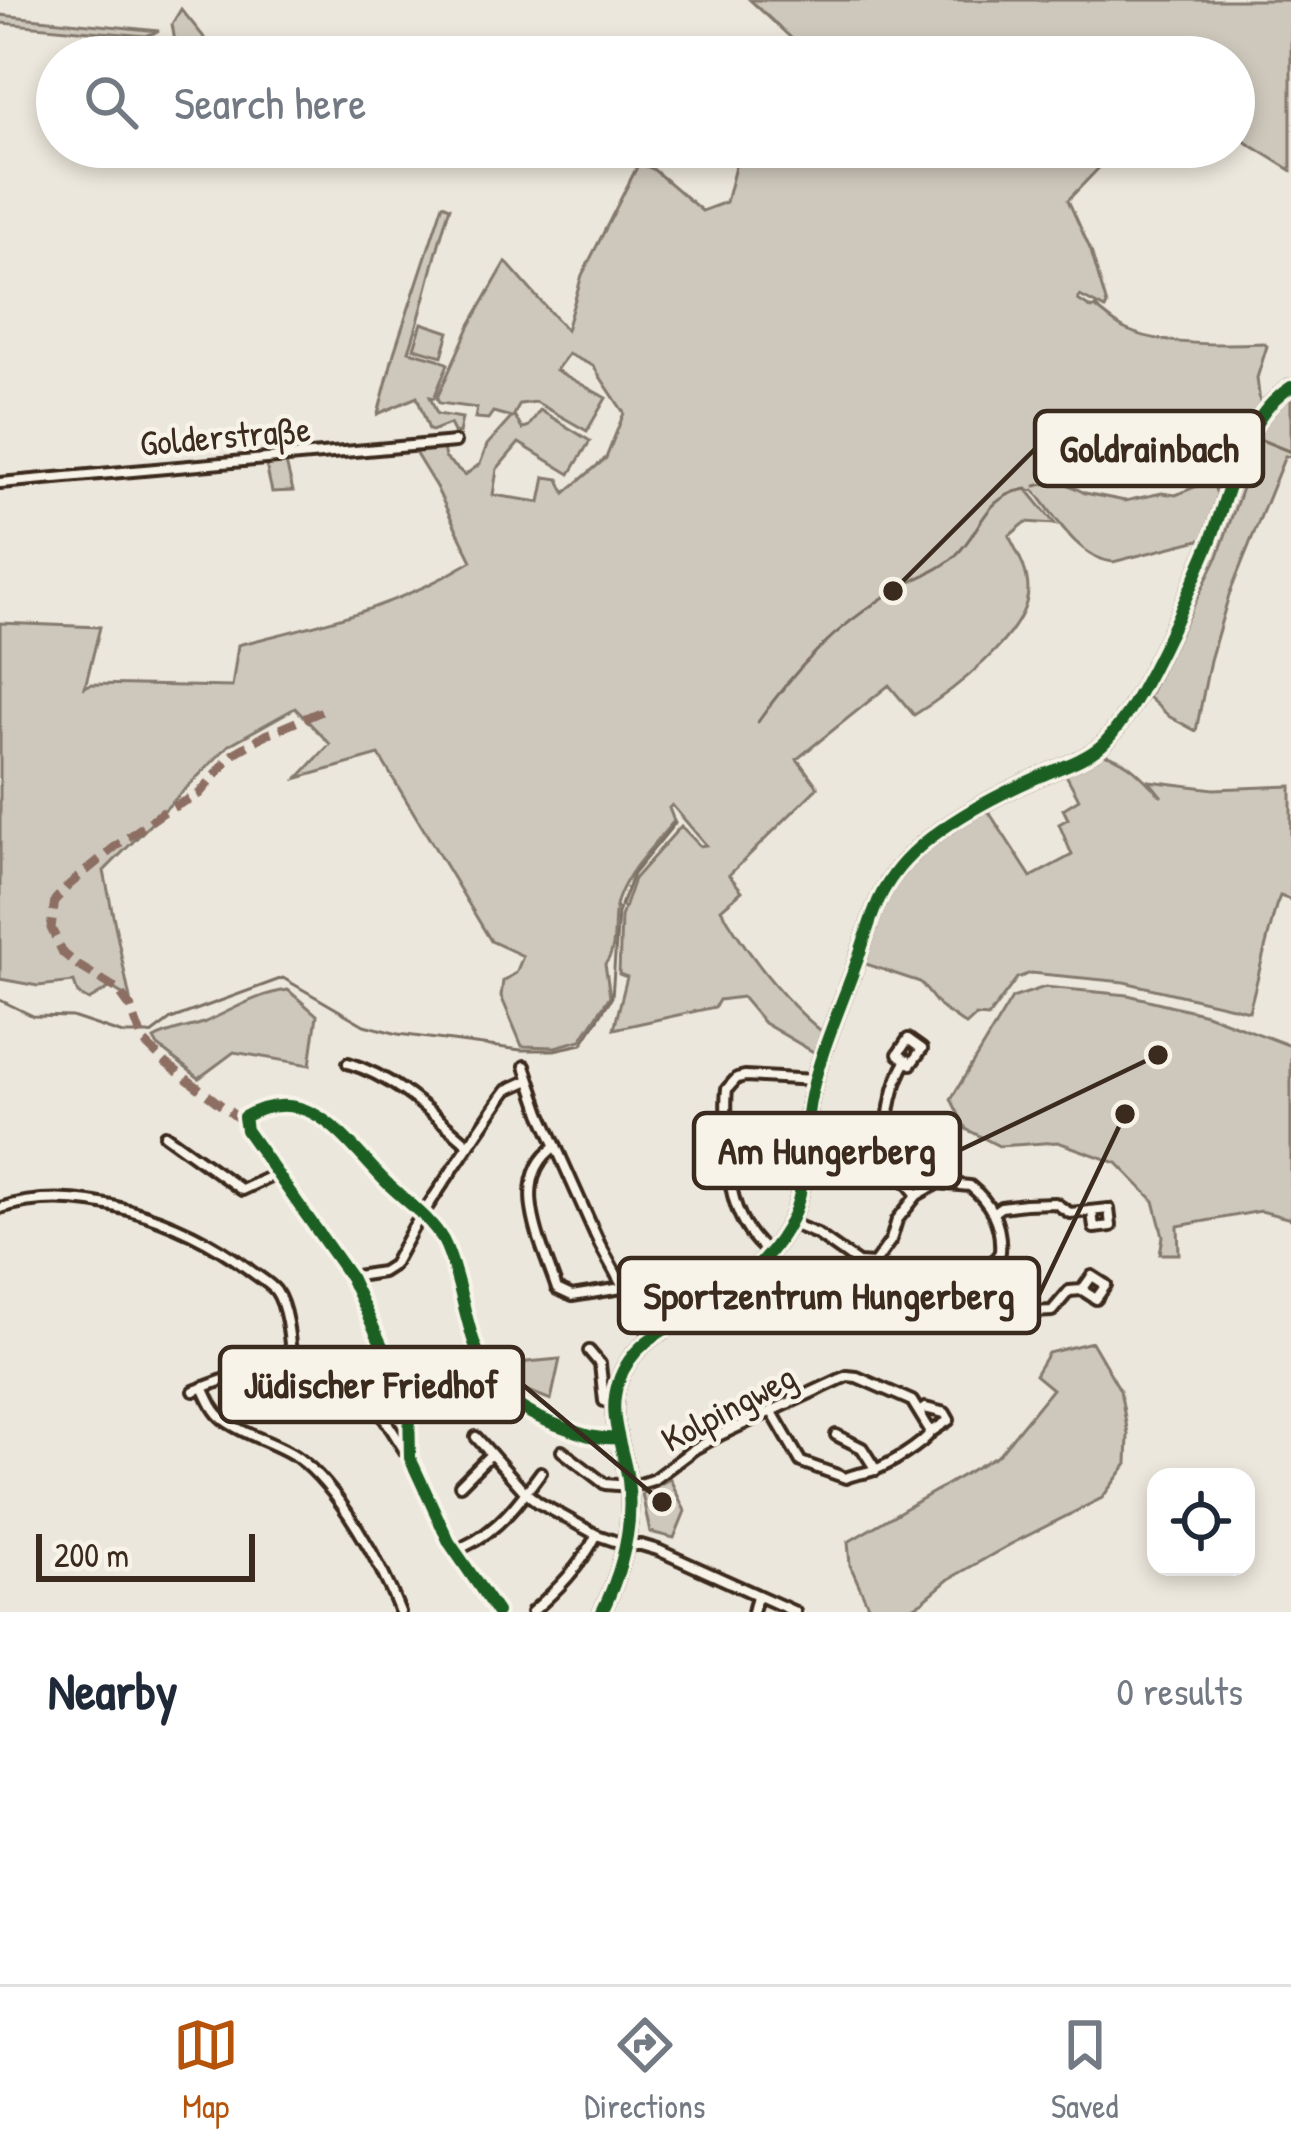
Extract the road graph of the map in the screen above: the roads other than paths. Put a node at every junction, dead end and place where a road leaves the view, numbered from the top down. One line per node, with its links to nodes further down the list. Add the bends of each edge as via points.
1 (1291, 387): 8 (street, via 1251,433 1175,623 1114,732 1100,748 970,812 888,882)
2 (455, 442): 3 (street, Golderstraße)
3 (0, 483)
4 (907, 1060): 13 (street, via 892,1092 884,1154)
5 (348, 1063): 10 (street, via 393,1082)
6 (525, 1066): 7 (street)
7 (529, 1080): 10 (street, via 507,1090); 11 (street)
8 (814, 1080): 18 (street); 19 (street, via 745,1076 727,1089 734,1204)
9 (165, 1135): 12 (street, via 242,1190)
10 (469, 1145): 17 (street)
11 (556, 1146): 25 (street); 25 (street, via 536,1165 531,1188 557,1289 572,1296)
12 (276, 1174): 17 (street, via 243,1122 270,1107 308,1110 327,1119); 22 (street)
13 (916, 1195): 16 (street, via 938,1183 970,1186); 21 (street)
14 (0, 1208): 29 (street, via 87,1202 173,1224 277,1292)
15 (1092, 1211): 16 (street, via 1070,1213 1055,1203)
16 (994, 1212): 23 (street, via 1002,1246)
17 (422, 1214): 22 (street, via 393,1265); 36 (street, via 446,1245 476,1352 499,1389 536,1417 599,1440)
18 (790, 1222): 19 (street); 20 (street)
19 (769, 1252): 27 (street, via 722,1297)
20 (858, 1263): 21 (street); 24 (street)
21 (874, 1264): 24 (street)
22 (350, 1277): 39 (street, via 409,1404)
23 (983, 1277): 24 (street, via 970,1294 938,1306); 26 (street, via 1033,1312 1052,1311 1069,1291)
24 (880, 1280)
25 (622, 1288): 27 (street)
26 (1082, 1290)
27 (650, 1336): 30 (street, via 622,1373)
28 (589, 1351): 30 (street, via 600,1364 604,1401)
29 (292, 1364): 39 (street, via 373,1405); 49 (street, via 199,1389 220,1417 300,1459 329,1487)
30 (613, 1403): 36 (street)
31 (772, 1412): 32 (street, Kolpingweg, via 847,1376 912,1401); 40 (street, via 808,1467 846,1478); 43 (street, Kolpingweg)
32 (919, 1412): 33 (street, Kolpingweg); 33 (street, Kolpingweg, via 945,1413 949,1420)
33 (931, 1432): 40 (street)
34 (836, 1435): 40 (street, via 862,1448)
35 (476, 1437): 38 (street)
36 (618, 1438): 43 (street)
37 (562, 1451): 43 (street, Kolpingweg, via 605,1484)
38 (490, 1454): 42 (street); 44 (street)
39 (410, 1458): 50 (street, via 449,1542)
40 (876, 1470)
41 (541, 1472): 44 (street)
42 (460, 1485)
43 (629, 1486): 46 (street)
44 (526, 1493): 45 (street); 47 (street, via 487,1536)
45 (597, 1535): 46 (street); 51 (street, via 567,1580)
46 (626, 1545): 48 (street, via 658,1550); 52 (street)
47 (465, 1546)
48 (757, 1596): 53 (street); 54 (street)
49 (400, 1612)
50 (497, 1612)
51 (532, 1612)
52 (602, 1612)
53 (753, 1612)
54 (796, 1612)

